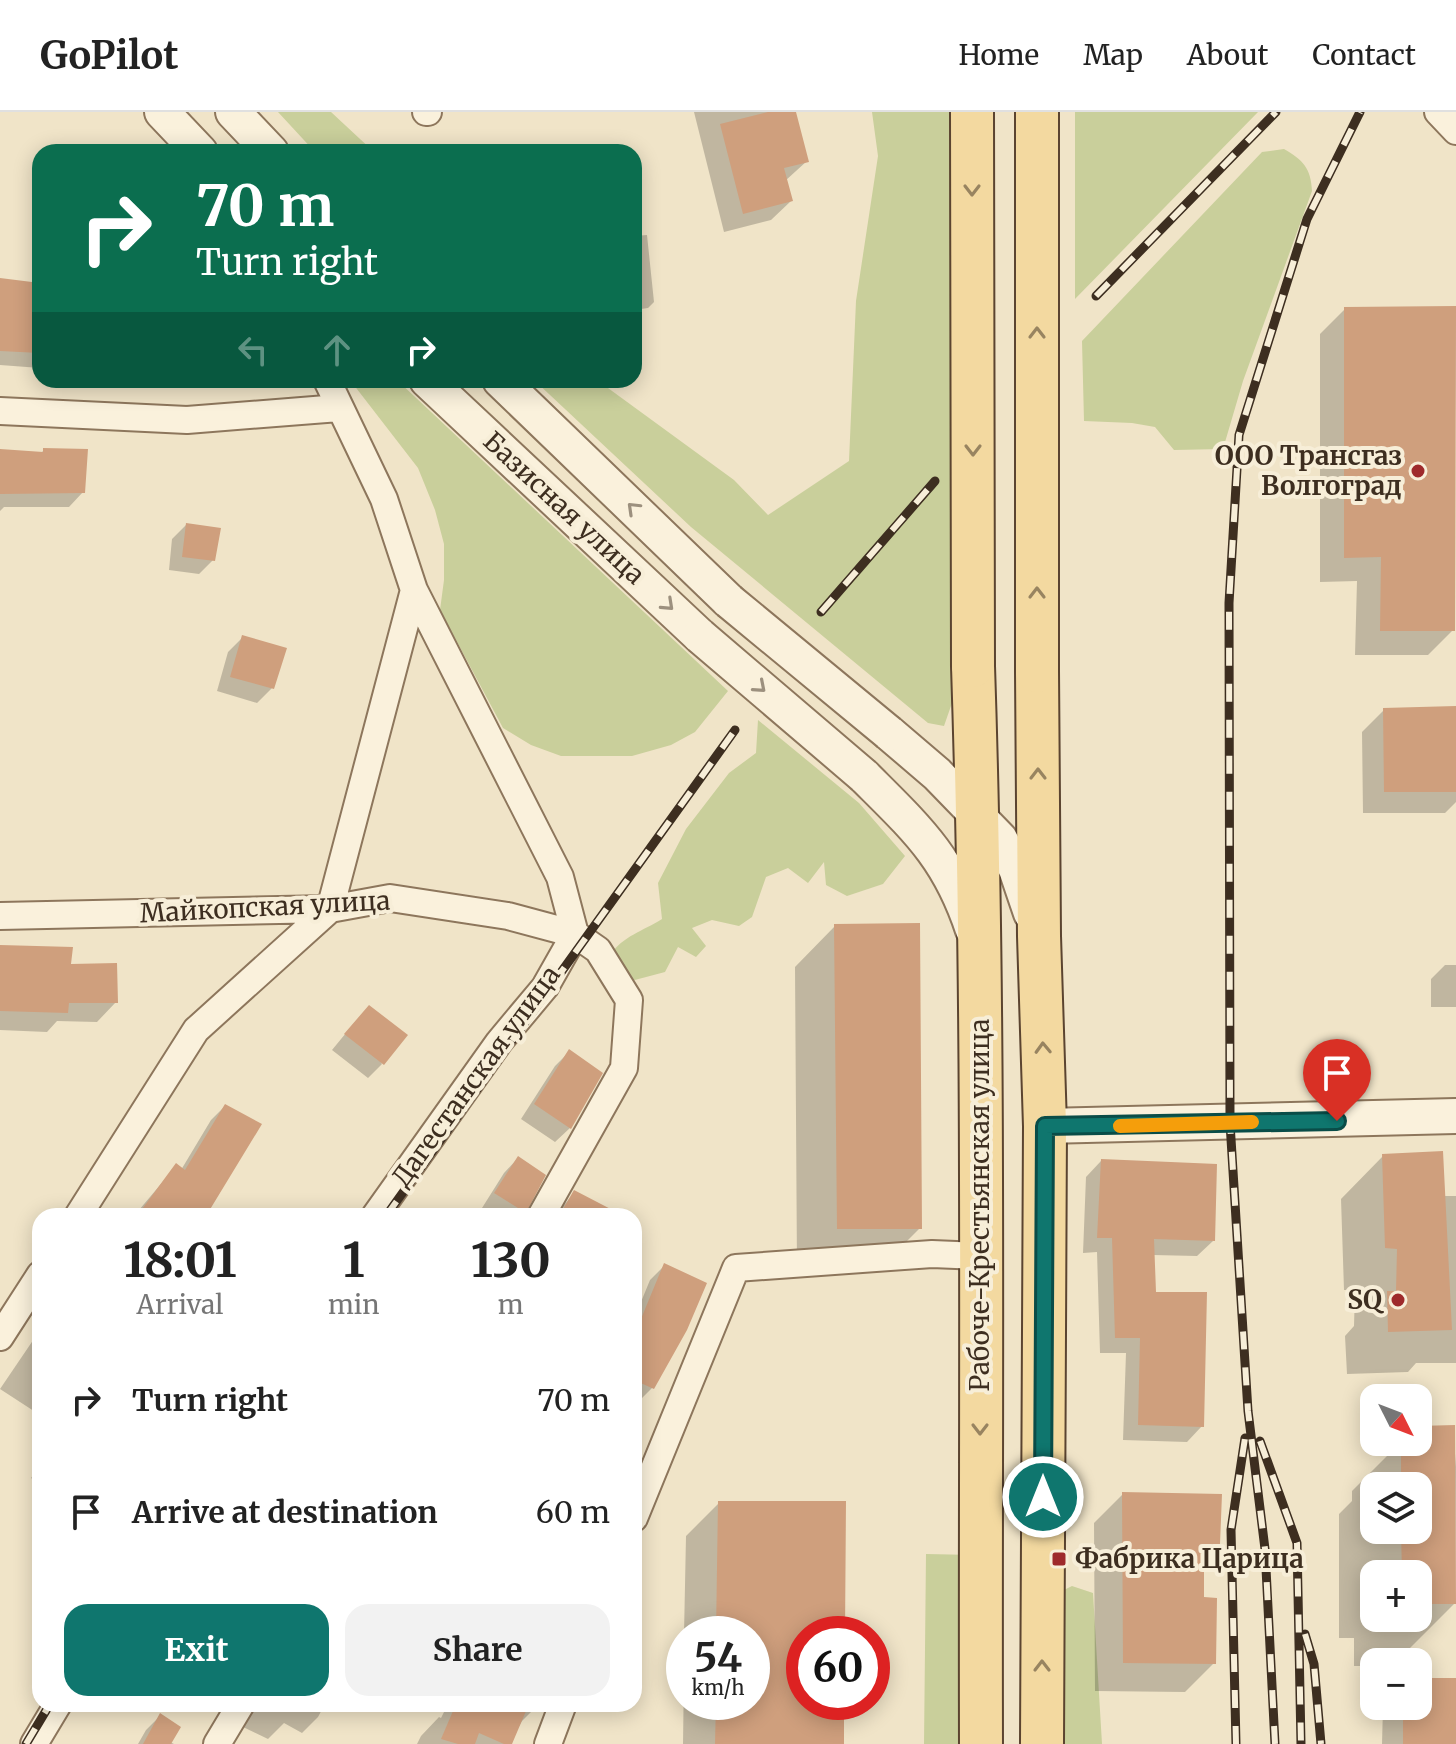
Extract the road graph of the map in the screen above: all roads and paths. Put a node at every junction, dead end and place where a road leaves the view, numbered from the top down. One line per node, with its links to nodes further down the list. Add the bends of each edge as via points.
1 (162, 112): 7 (street)
2 (233, 112): 8 (street)
3 (972, 112): 15 (main road, Рабоче-Крестьянская улица, one-way to 15, bridge)
4 (1037, 112): 18 (main road, one-way to 4, bridge)
5 (1438, 112): 6 (street)
6 (1456, 131)
7 (192, 144)
8 (263, 144)
9 (330, 388): 12 (street)
10 (436, 388): 19 (street, Базисная улица, one-way to 19, bridge, via 700,636 904,814)
11 (508, 388): 16 (street, Базисная улица, one-way to 11, bridge, via 729,601)
12 (339, 408): 13 (street, via 187,420); 14 (street, via 384,499)
13 (0, 411)
14 (414, 590): 20 (street); 22 (street, via 560,877)
15 (975, 730): 16 (street, via 957,752 945,756); 17 (main road, Рабоче-Крестьянская улица)
16 (900, 742): 17 (street, Базисная улица)
17 (978, 816): 19 (main road, Рабоче-Крестьянская улица)
18 (1038, 820): 19 (street, via 1030,832); 23 (main road)
19 (975, 857): 23 (street, Базисная улица, via 1016,869); 29 (main road, Рабоче-Крестьянская улица)
20 (330, 909): 21 (street, Майкопская улица); 22 (street, Майкопская улица, via 390,898 508,916); 26 (street, via 196,1030)
21 (0, 916)
22 (575, 934): 27 (street, Дагестанская улица, via 545,987 499,1042); 28 (street, via 598,950 629,1000 624,1068)
23 (1039, 936): 25 (main road, one-way to 23)
24 (1456, 1116): 25 (street)
25 (1045, 1126): 40 (main road, one-way to 25)
26 (83, 1208)
27 (381, 1208)
28 (545, 1208)
29 (980, 1256): 32 (street, via 932,1254 736,1268); 39 (main road, Рабоче-Крестьянская улица, one-way to 39)
30 (32, 1287): 31 (street)
31 (0, 1337)
32 (644, 1458)
33 (53, 1712): 36 (street)
34 (236, 1712): 37 (street)
35 (560, 1712): 38 (street)
36 (34, 1744)
37 (217, 1744)
38 (548, 1744)
39 (981, 1744)
40 (1042, 1744)

